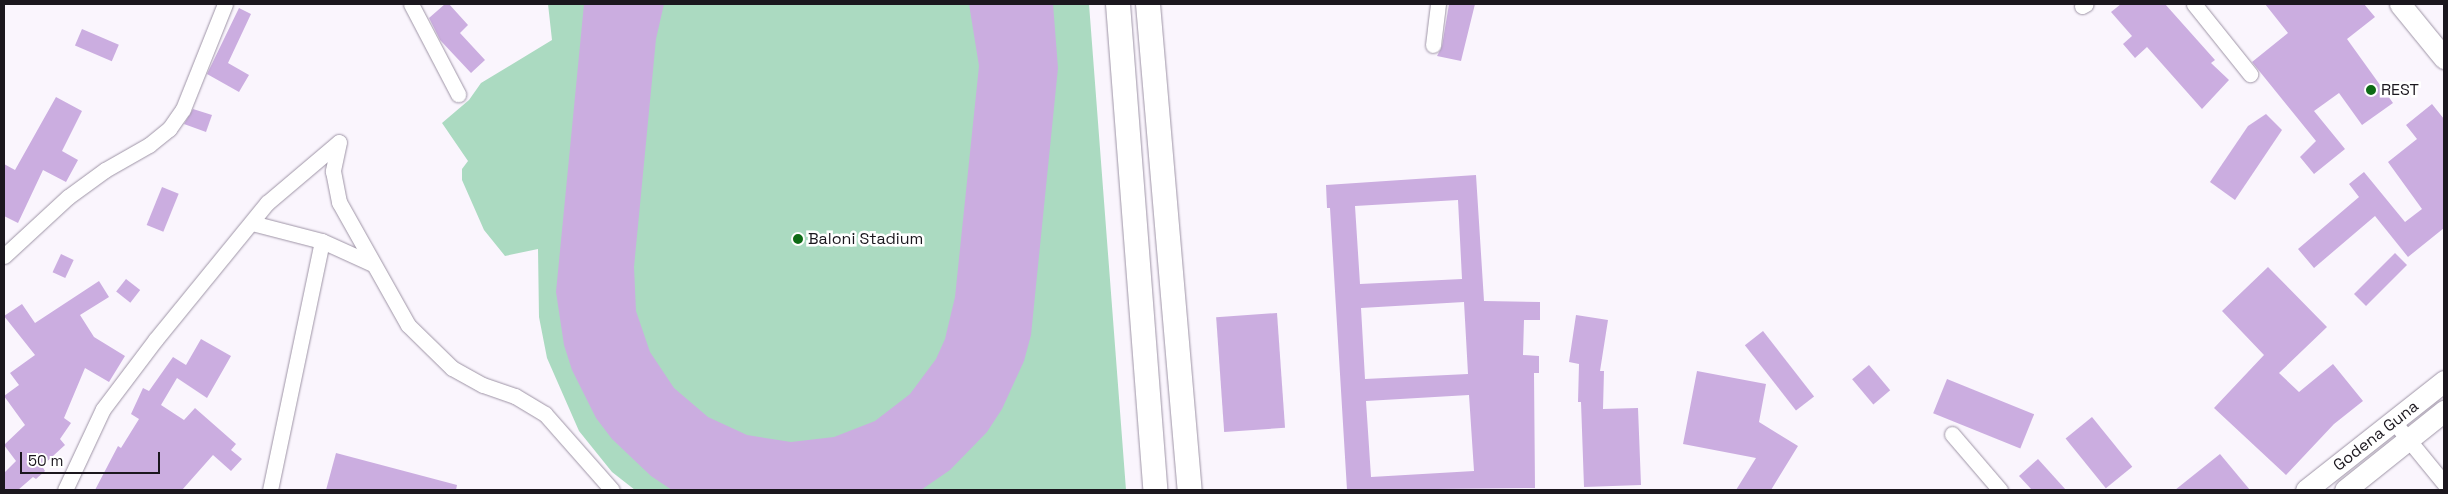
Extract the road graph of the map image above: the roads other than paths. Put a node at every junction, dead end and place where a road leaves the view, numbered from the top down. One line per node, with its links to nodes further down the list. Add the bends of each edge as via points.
1 (225, 4): 14 (street, via 183,108 169,129 68,197)
2 (412, 4): 11 (street)
3 (1118, 4): 25 (main road)
4 (1148, 4): 26 (main road)
5 (1438, 4): 8 (street)
6 (2194, 4): 10 (street)
7 (2400, 4): 9 (main road)
8 (1434, 45)
9 (2441, 49)
10 (2250, 74)
11 (458, 94)
12 (252, 223): 13 (street); 15 (street, via 267,203 339,142 333,171 339,202); 22 (street, via 103,409)
13 (322, 240): 15 (street); 23 (street)
14 (4, 256)
15 (373, 264): 24 (street, via 408,325 424,344 452,368 483,385 515,396 545,414)
16 (2444, 380): 18 (main road, Godena Guna)
17 (2444, 411): 20 (main road, Godena Guna)
18 (2394, 422): 20 (street); 28 (main road, Godena Guna)
19 (1952, 434): 27 (street)
20 (2410, 441): 21 (street); 29 (main road, Godena Guna)
21 (2444, 482)
22 (65, 490)
23 (270, 490)
24 (612, 490)
25 (1155, 490)
26 (1190, 490)
27 (2000, 490)
28 (2306, 490)
29 (2345, 490)

